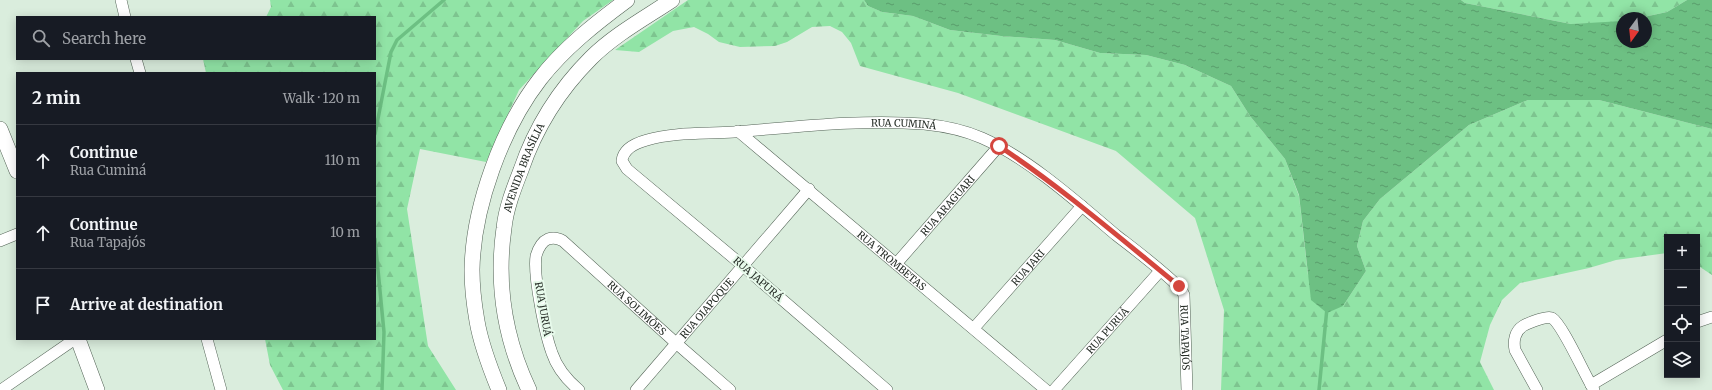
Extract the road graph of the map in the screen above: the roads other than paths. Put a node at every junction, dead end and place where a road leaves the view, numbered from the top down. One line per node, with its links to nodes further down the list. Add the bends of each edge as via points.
1 (120, 0): 4 (street)
2 (628, 0): 32 (street, via 588,30 540,79 517,112 490,174 482,199 472,269 477,322 486,359)
3 (672, 0): 33 (street, AVENIDA BRASÍLIA, via 610,42 573,77 539,126 525,159 504,226 500,264 503,303 511,344)
4 (125, 16)
5 (136, 60): 6 (street)
6 (140, 72)
7 (0, 129): 10 (street)
8 (738, 131): 9 (street, RUA CUMINÁ, via 807,125 923,124 969,133); 11 (street, RUA CUMINÁ, via 643,141 625,152 622,160); 12 (street, RUA TROMBETAS)
9 (999, 146): 13 (street, RUA CUMINÁ); 17 (street, RUA ARAGUARI)
10 (16, 169)
11 (627, 169): 18 (street, RUA JAPURÁ)
12 (808, 190): 17 (street, RUA TROMBETAS); 18 (street, RUA OIAPOQUE)
13 (1082, 206): 19 (street, RUA CUMINÁ); 22 (street, RUA JARI)
14 (16, 234): 15 (street)
15 (0, 241)
16 (563, 241): 27 (street, RUA SOLIMÕES); 34 (street, RUA JURUÁ, via 558,238 546,240 538,250 536,263 539,300 552,353 565,376)
17 (896, 264): 22 (street, RUA TROMBETAS)
18 (742, 265): 27 (street, RUA OIAPOQUE); 37 (street, RUA JAPURÁ)
19 (1160, 271): 39 (street, RUA PURUÁ); 40 (street, RUA TAPAJÓS, via 1181,289 1184,295)
20 (1712, 317): 21 (street)
21 (1700, 321)
22 (974, 328): 38 (street, RUA TROMBETAS)
23 (76, 340): 29 (street)
24 (77, 340): 30 (street)
25 (207, 340): 31 (street)
26 (1664, 342): 28 (street)
27 (676, 343): 35 (street, RUA OIAPOQUE); 36 (street, RUA SOLIMÕES)
28 (1592, 388): 41 (street, via 1564,335 1553,318 1548,317 1524,326 1516,333 1513,344)
29 (1, 390)
30 (97, 390)
31 (221, 390)
32 (499, 390)
33 (529, 390)
34 (579, 390)
35 (636, 390)
36 (730, 390)
37 (887, 390)
38 (1046, 390)
39 (1054, 390)
40 (1187, 390)
41 (1537, 390)

